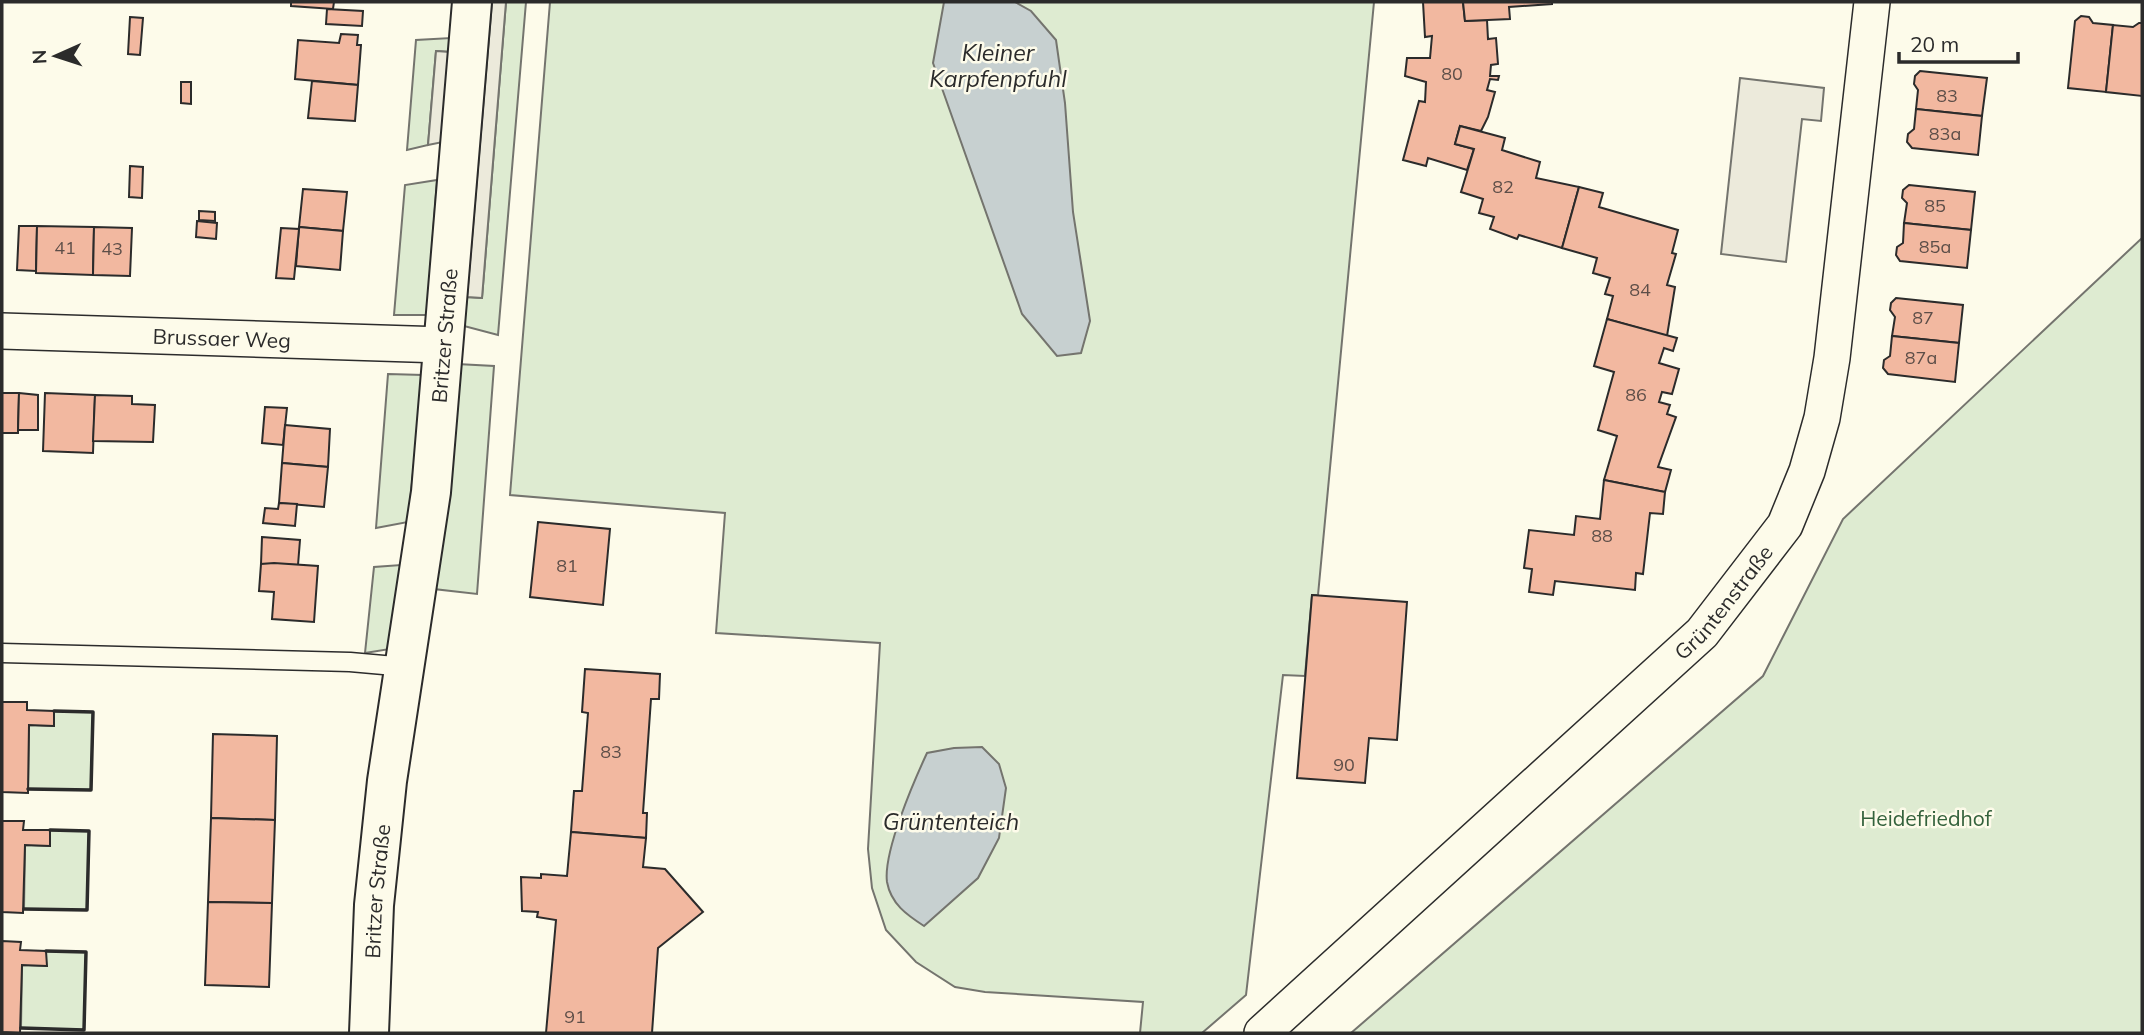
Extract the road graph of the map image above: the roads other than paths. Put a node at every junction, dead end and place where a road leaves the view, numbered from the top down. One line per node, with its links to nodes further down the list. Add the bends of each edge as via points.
1 (472, 2): 4 (main road, Britzer Straße)
2 (1872, 2): 8 (street, Grüntenstraße, via 1832,358 1822,418 1785,525 1702,632)
3 (2, 331): 4 (street, Brussaer Weg)
4 (443, 345): 6 (main road, Britzer Straße, via 431,492)
5 (2, 653): 6 (lane, via 337,661)
6 (406, 667): 7 (main road, Britzer Straße, via 377,869)
7 (369, 1033)
8 (1262, 1033)

